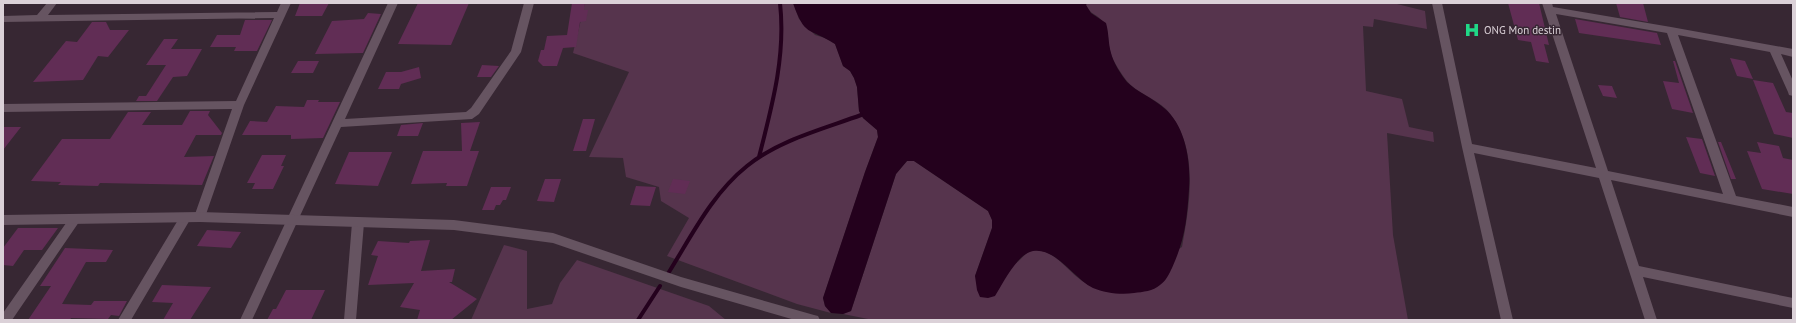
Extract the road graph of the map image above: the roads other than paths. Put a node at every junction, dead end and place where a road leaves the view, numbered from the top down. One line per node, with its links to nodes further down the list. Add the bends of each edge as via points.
1 (52, 3): 9 (street)
2 (286, 3): 7 (street)
3 (393, 3): 16 (street)
4 (528, 3): 16 (street, via 516,52 475,111 468,116)
5 (1437, 3): 17 (street)
6 (1548, 7): 10 (street); 18 (street)
7 (280, 16): 9 (street); 14 (street)
8 (3, 18): 9 (street)
9 (40, 19)
10 (1671, 30): 11 (street); 19 (street)
11 (1774, 50): 12 (street); 13 (street)
12 (1793, 53)
13 (1793, 92)
14 (239, 106): 15 (street); 21 (street)
15 (3, 108)
16 (337, 123): 24 (street)
17 (1467, 147): 18 (street); 34 (street)
18 (1603, 175): 19 (street); 27 (street)
19 (1731, 199): 20 (street)
20 (1793, 212)
21 (200, 217): 22 (street); 24 (street)
22 (185, 218): 23 (street); 30 (street)
23 (75, 219): 25 (street); 29 (street)
24 (292, 219): 26 (street); 31 (street)
25 (3, 220)
26 (358, 223): 32 (street); 33 (street, via 454,225 553,238 681,282)
27 (1634, 270): 28 (street); 35 (street)
28 (1793, 303)
29 (5, 320)
30 (124, 320)
31 (246, 320)
32 (350, 320)
33 (814, 320)
34 (1507, 320)
35 (1651, 320)

